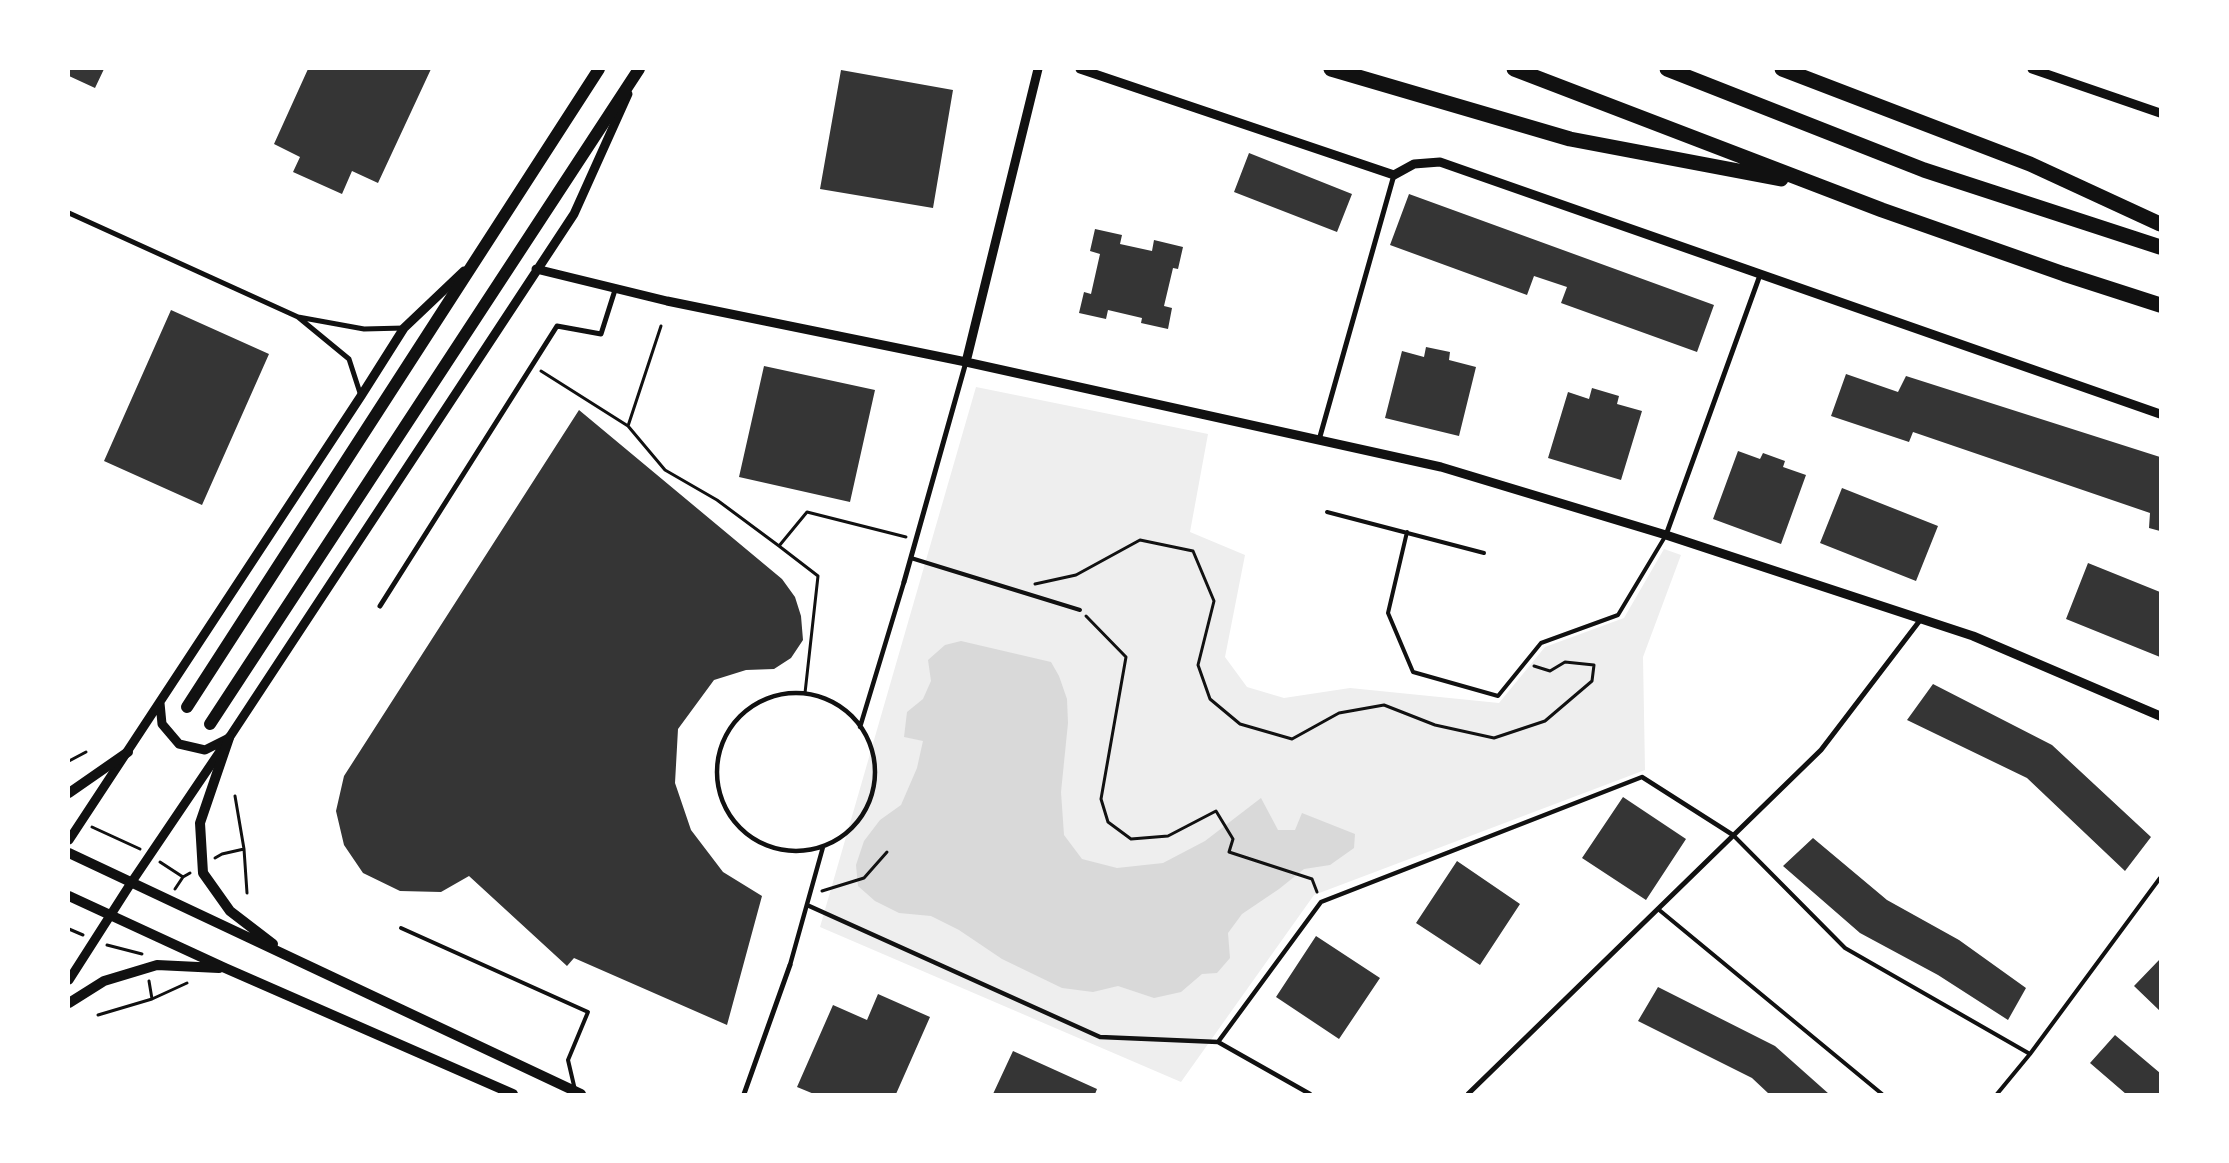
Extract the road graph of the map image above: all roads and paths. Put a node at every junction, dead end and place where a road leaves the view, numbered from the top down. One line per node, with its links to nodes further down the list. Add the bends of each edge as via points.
1 (599, 69): 16 (main road)
2 (1038, 69): 24 (street)
3 (1080, 69): 11 (street)
4 (1331, 69): 12 (highway, via 1570,138)
5 (1514, 69): 12 (highway)
6 (1667, 69): 15 (highway, via 1924,170)
7 (1782, 69): 14 (highway, via 2030,164)
8 (2032, 69): 10 (street)
9 (638, 71): 17 (street, via 574,214); 47 (main road)
10 (2160, 113)
11 (1394, 176): 18 (street, via 1414,164 1440,162); 29 (street)
12 (1820, 187): 20 (highway)
13 (69, 213): 21 (street)
14 (2160, 224)
15 (2160, 247)
16 (476, 260): 23 (street); 45 (main road)
17 (536, 268): 19 (street); 49 (street)
18 (1760, 275): 27 (street); 32 (street)
19 (615, 290): 24 (street); 25 (street, via 601,334 556,326)
20 (2160, 305)
21 (298, 317): 23 (street, via 364,329); 26 (street, via 349,359)
22 (662, 326): 28 (path)
23 (404, 328): 26 (street)
24 (966, 362): 29 (street); 33 (street)
25 (532, 365): 28 (path); 39 (street)
26 (361, 396): 44 (street)
27 (2160, 414)
28 (628, 426): 34 (path, via 665,470 717,500)
29 (1318, 440): 32 (street, via 1441,467)
30 (1327, 512): 31 (lane)
31 (1407, 532): 35 (lane); 42 (lane, via 1388,613 1413,672 1498,696)
32 (1666, 535): 41 (street); 42 (lane, via 1618,616 1541,643)
33 (916, 540): 34 (path, via 806,512); 36 (street)
34 (779, 546): 43 (path, via 818,576)
35 (1484, 553)
36 (911, 558): 37 (street); 38 (lane)
37 (904, 582): 48 (street)
38 (1012, 589): 40 (lane); 42 (path, via 1076,575 1140,540 1193,551 1214,601 1198,665 1210,699 1240,724 1292,739 1340,713 1384,705 1435,725 1494,738 1545,721 1592,681 1594,665 1566,662 1550,671)
39 (380, 606)
40 (1080, 610): 61 (path, via 1126,657 1101,799 1108,822 1131,839 1168,836 1216,811 1233,839 1229,852)
41 (1921, 619): 46 (street, via 1973,636); 55 (street, via 1820,750)
42 (1525, 662)
43 (805, 693): 48 (street, via 830,700 852,716); 57 (street, via 779,694 755,703 735,720 722,742 716,767 718,793 729,816 747,836 762,844 796,852)
44 (160, 703): 49 (street, via 162,724 179,744 204,750); 51 (street)
45 (187, 707)
46 (2160, 716)
47 (210, 724)
48 (860, 727): 57 (street, via 868,737 875,763 874,790 858,821 846,834)
49 (229, 738): 62 (street); 70 (main road, via 200,823 203,873 230,911)
50 (86, 752): 52 (path)
51 (128, 752): 53 (main road); 56 (street)
52 (69, 761)
53 (69, 793)
54 (235, 796): 63 (path)
55 (1733, 835): 67 (street); 77 (street, via 1642,778 1321,902); 78 (lane, via 1845,948)
56 (69, 840)
57 (823, 847): 64 (street)
58 (886, 852): 64 (path, via 864,878)
59 (69, 853): 62 (main road)
60 (2160, 878): 78 (lane)
61 (1312, 879)
62 (131, 883): 68 (street); 70 (main road)
63 (247, 893)
64 (810, 895): 66 (street)
65 (69, 896): 68 (main road)
66 (807, 905): 71 (street); 77 (street, via 1100,1037)
67 (1658, 909): 83 (street); 84 (lane)
68 (111, 915): 72 (main road); 73 (street)
69 (400, 928): 79 (lane, via 588,1012 568,1060)
70 (287, 955): 79 (main road)
71 (790, 965): 81 (street)
72 (226, 968): 75 (main road, via 157,965 104,981); 80 (main road)
73 (69, 980)
74 (187, 983): 76 (path, via 152,999)
75 (69, 1002)
76 (98, 1014)
77 (1218, 1042): 82 (street)
78 (2030, 1054): 85 (lane)
79 (578, 1093)
80 (513, 1094)
81 (744, 1094)
82 (1310, 1094)
83 (1468, 1094)
84 (1882, 1094)
85 (1997, 1094)

